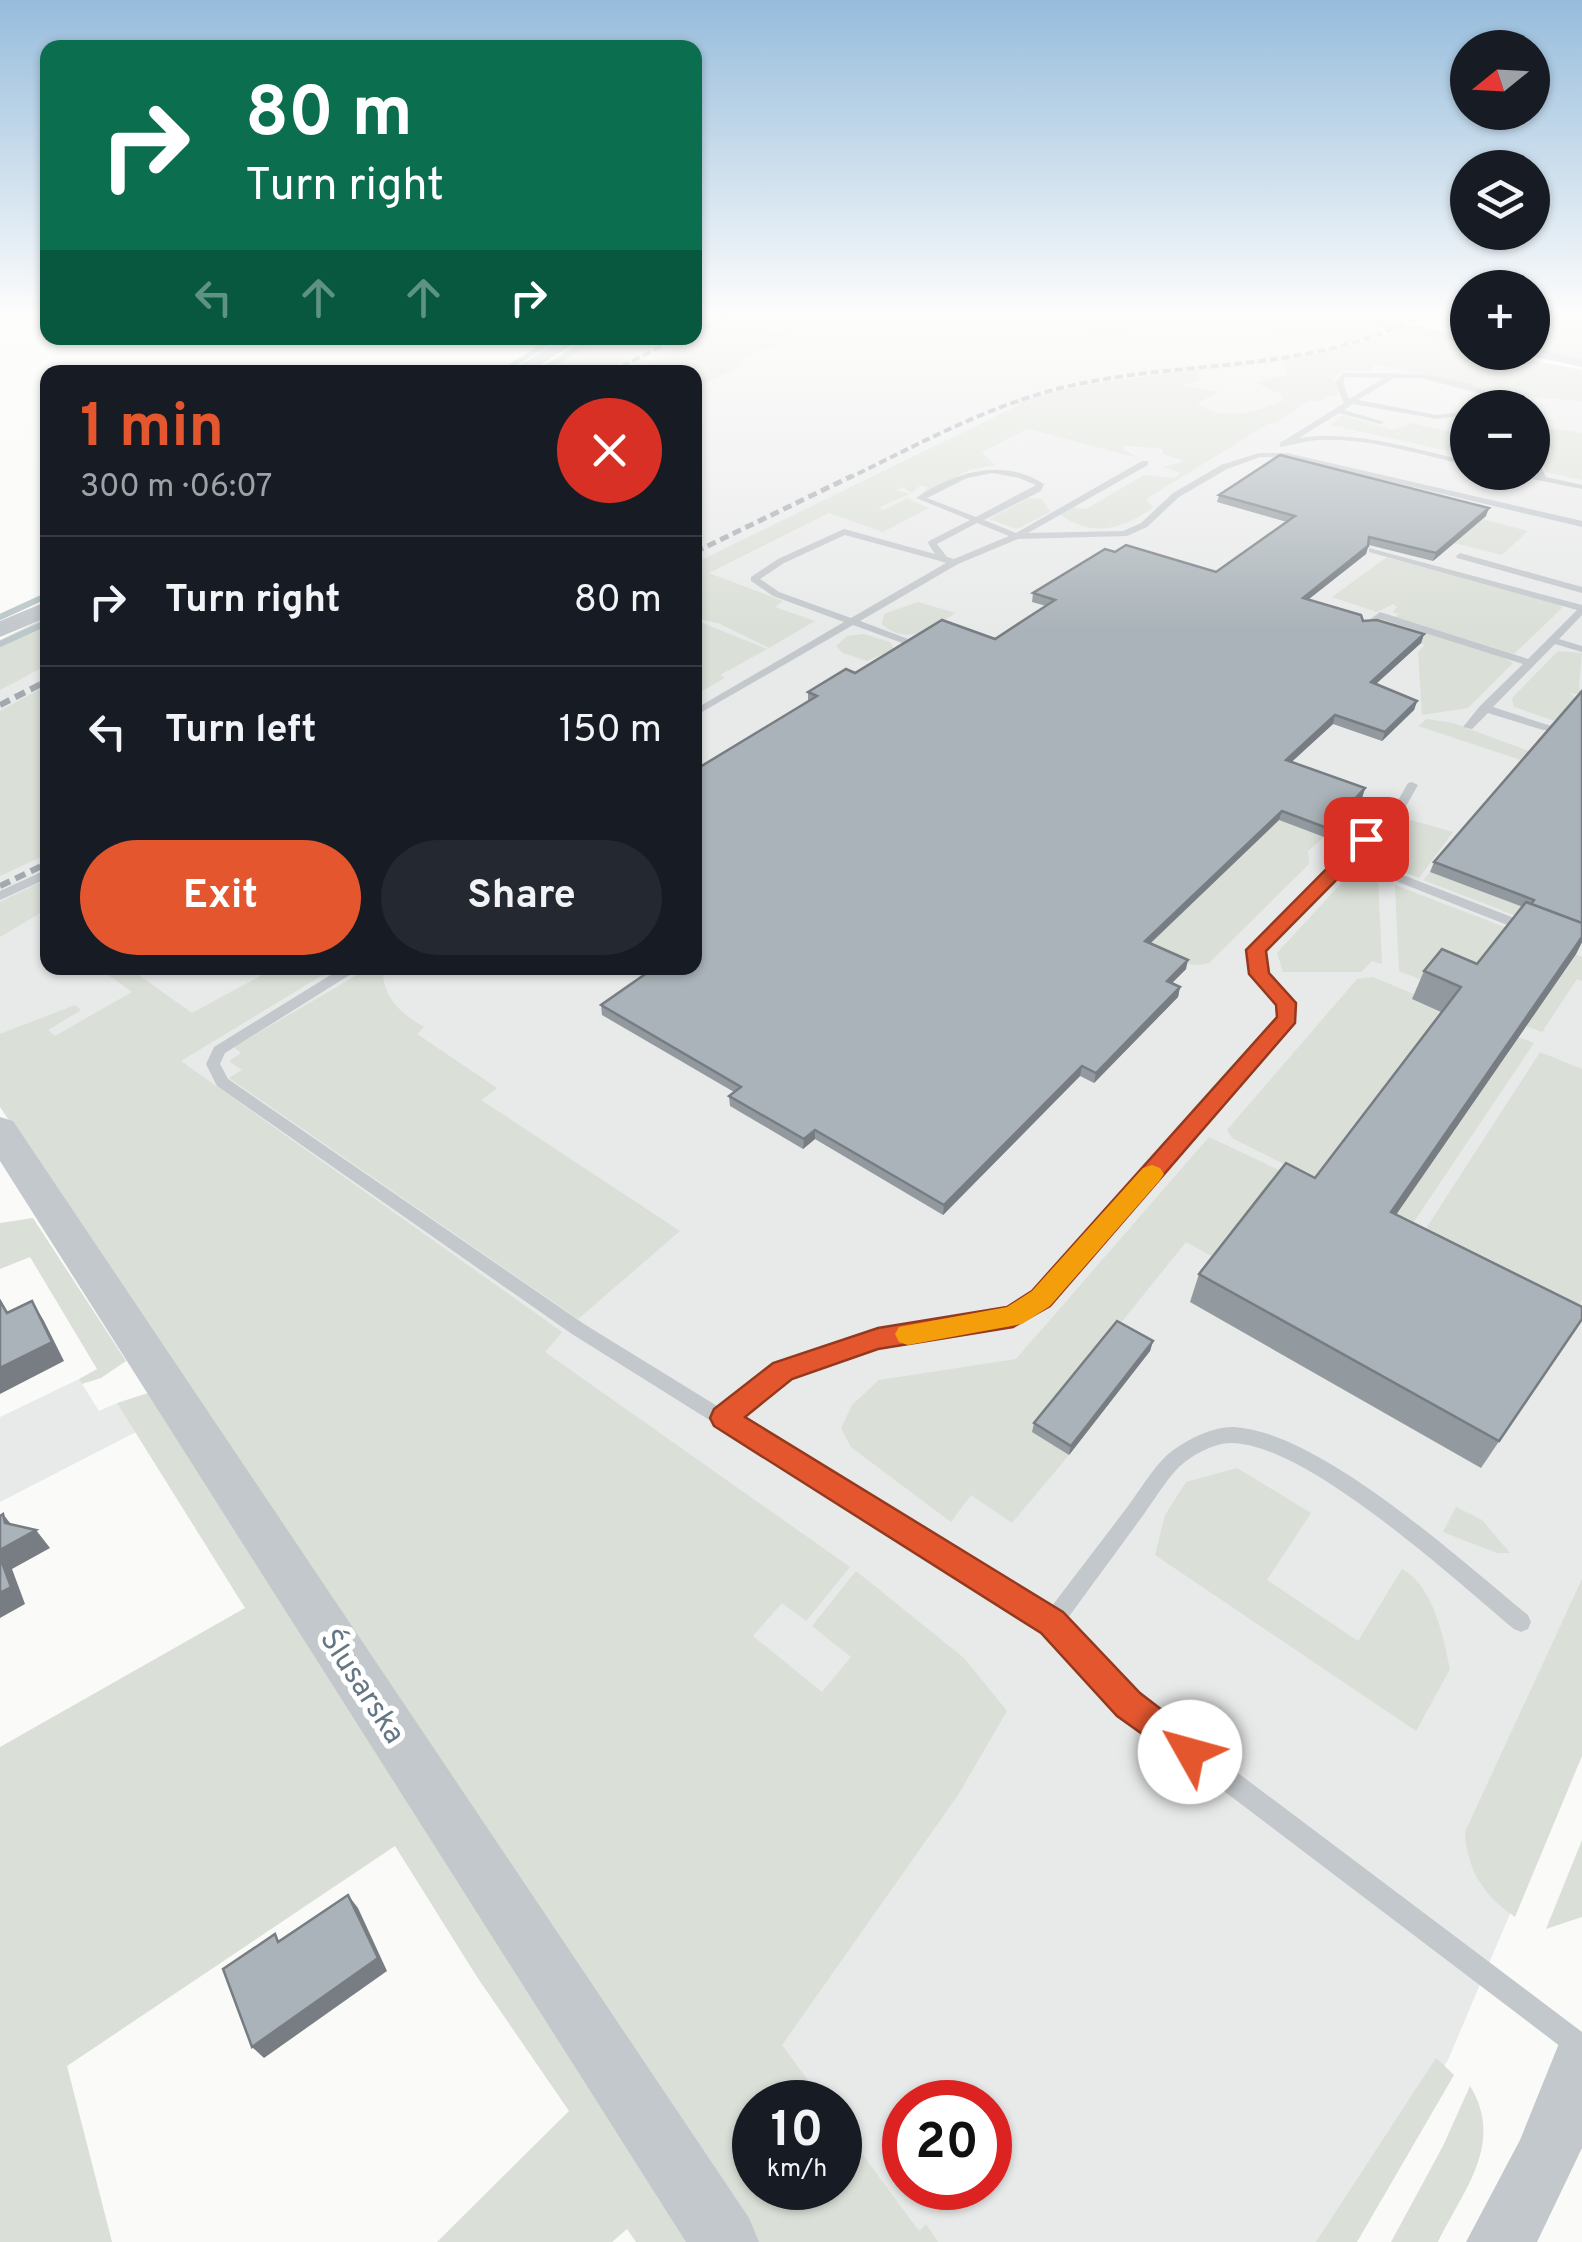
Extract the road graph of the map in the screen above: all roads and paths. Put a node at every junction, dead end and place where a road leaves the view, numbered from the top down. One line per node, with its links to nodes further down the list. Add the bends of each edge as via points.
1 (1320, 421): 4 (lane)
2 (1375, 421): 3 (lane)
3 (1380, 422)
4 (1282, 445): 5 (lane); 6 (lane, via 1331,436)
5 (1259, 456): 11 (lane, via 1287,455); 12 (lane, via 1224,467 1124,534)
6 (1450, 457)
7 (1146, 463): 12 (lane)
8 (1550, 481): 9 (lane)
9 (1582, 488)
10 (977, 518): 10 (lane, via 920,498 988,469 1040,484); 12 (lane); 15 (lane, via 932,543)
11 (1582, 524)
12 (1017, 536): 15 (lane)
13 (1372, 550): 17 (lane)
14 (1460, 556): 16 (lane)
15 (950, 562): 19 (lane); 19 (lane, via 844,532 754,580)
16 (1582, 590)
17 (1582, 610): 22 (lane)
18 (40, 612): 21 (street)
19 (853, 622): 23 (lane); 26 (lane)
20 (1366, 626): 25 (lane, via 1380,614)
21 (0, 630)
22 (1552, 640): 24 (lane); 25 (lane)
23 (908, 642)
24 (1582, 649)
25 (1529, 662): 27 (lane)
26 (702, 708)
27 (1484, 708): 28 (lane); 29 (lane)
28 (1468, 727)
29 (1548, 728)
30 (1412, 786): 31 (lane, via 1401,806)
31 (1347, 858): 34 (lane); 37 (lane, via 1256,950 1259,974 1286,1003 1288,1018 1041,1298 1013,1317 878,1338 782,1370)
32 (40, 876): 33 (lane)
33 (0, 896)
34 (1542, 934)
35 (339, 975): 37 (lane, via 227,1042 213,1064 222,1082 578,1329)
36 (0, 1130): 42 (street, Ślusarska)
37 (724, 1418): 39 (lane)
38 (1521, 1622): 39 (lane, via 1300,1453 1234,1435 1193,1446 1171,1463)
39 (1052, 1623): 40 (lane, via 1129,1705)
40 (1582, 2047)
41 (1582, 2063): 43 (street, via 1545,2160)
42 (725, 2242)
43 (1500, 2242)

